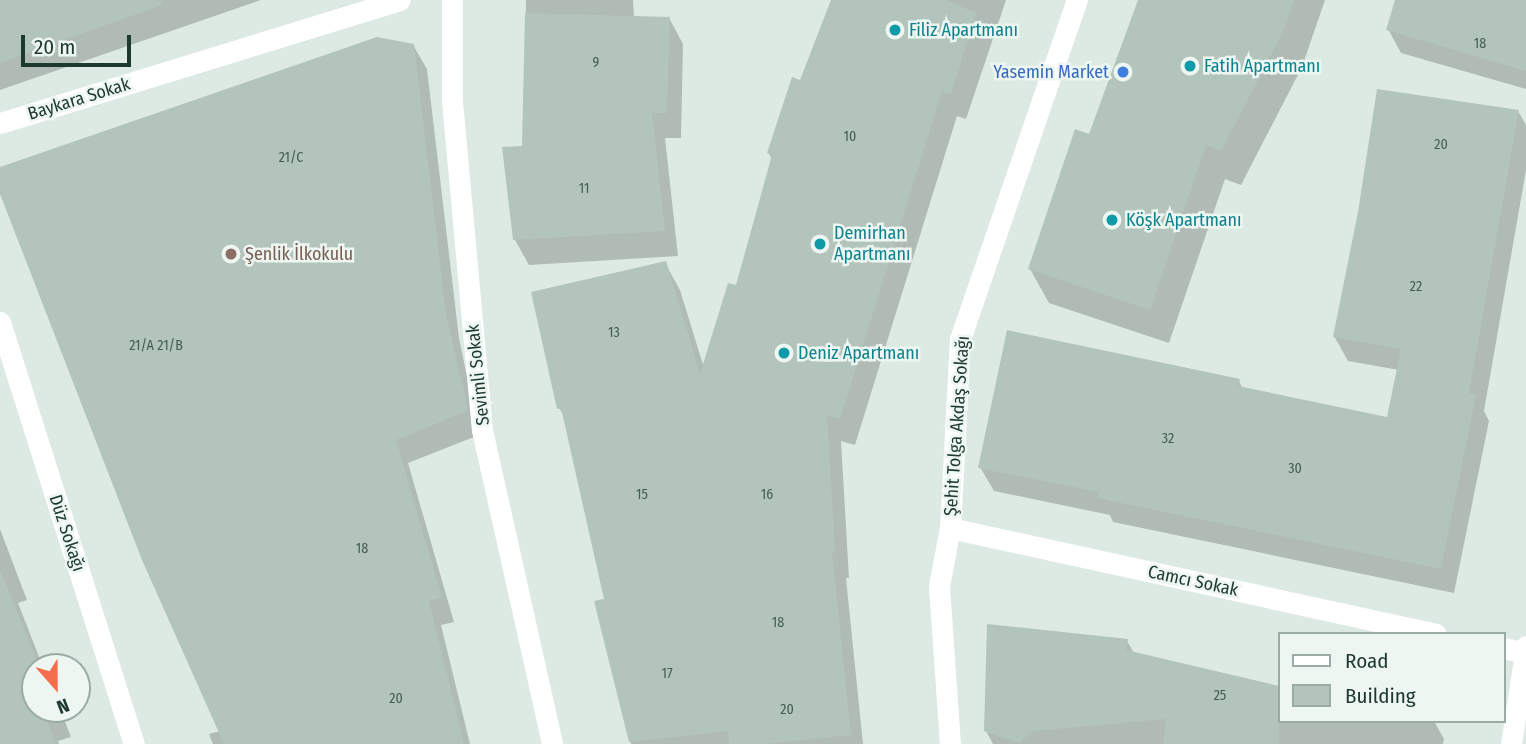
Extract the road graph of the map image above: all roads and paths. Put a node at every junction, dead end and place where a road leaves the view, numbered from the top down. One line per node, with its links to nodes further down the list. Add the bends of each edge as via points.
1 (399, 0): 4 (street, Baykara Sokak)
2 (452, 0): 11 (street, Sevimli Sokak, via 452,101 482,430)
3 (1077, 0): 6 (street, Şehit Tolga Akdaş Sokağı, via 960,339)
4 (0, 123)
5 (0, 322): 10 (street, Düz Sokağı)
6 (950, 528): 7 (street, Camcı Sokak); 12 (street, Şehit Tolga Akdaş Sokağı, via 939,586)
7 (1427, 632)
8 (1505, 648): 9 (street)
9 (1526, 651): 13 (street)
10 (134, 744)
11 (552, 744)
12 (950, 744)
13 (1511, 744)

